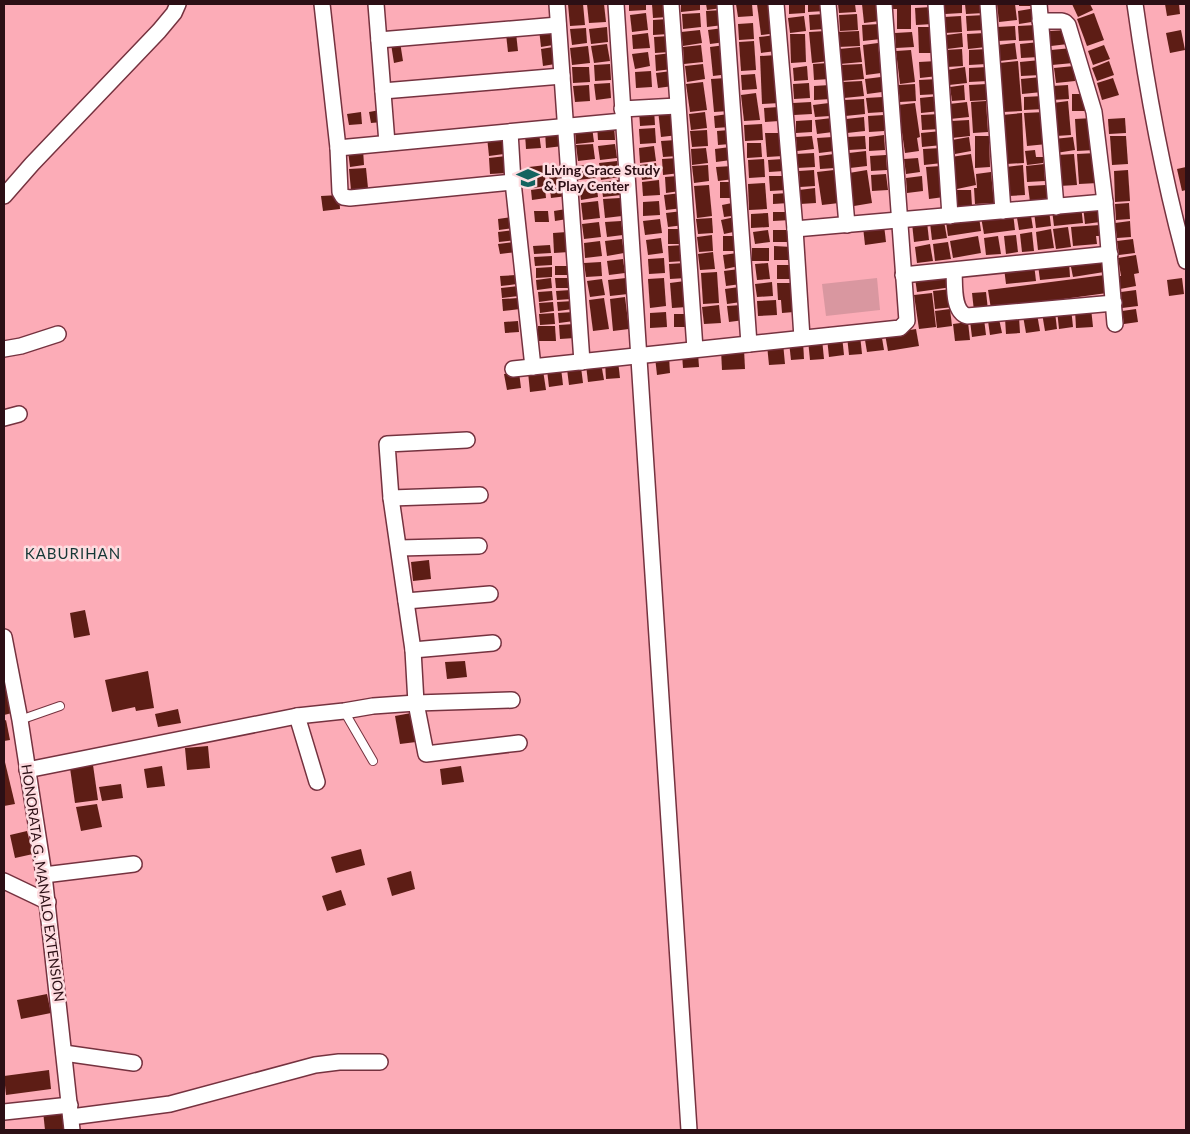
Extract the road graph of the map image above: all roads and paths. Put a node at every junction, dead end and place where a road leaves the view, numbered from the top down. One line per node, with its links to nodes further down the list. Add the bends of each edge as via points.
1 (178, 4): 27 (street, via 159,31)
2 (322, 4): 25 (street)
3 (376, 4): 17 (street)
4 (557, 4): 16 (street)
5 (616, 4): 21 (street)
6 (671, 4): 20 (street)
7 (725, 4): 44 (street)
8 (776, 4): 35 (street)
9 (828, 4): 34 (street)
10 (884, 4): 32 (street)
11 (936, 4): 31 (street)
12 (988, 4): 30 (street)
13 (1039, 4): 15 (street)
14 (1135, 4): 33 (street, via 1152,110)
15 (1040, 21): 28 (street, via 1062,21 1068,26 1094,112); 29 (street)
16 (558, 24): 17 (street); 18 (street)
17 (379, 40): 19 (street)
18 (562, 76): 19 (street); 22 (street)
19 (383, 91): 24 (street)
20 (678, 106): 21 (street); 46 (street)
21 (623, 115): 22 (street); 47 (street)
22 (566, 126): 23 (street); 48 (street)
23 (510, 132): 24 (street); 26 (street)
24 (387, 143): 25 (street)
25 (338, 148): 26 (street, via 340,192 346,198)
26 (513, 182): 49 (street)
27 (4, 196)
28 (1105, 202): 29 (street); 36 (street)
29 (1056, 207): 30 (street)
30 (1003, 211): 31 (street)
31 (950, 216): 32 (street)
32 (898, 220): 34 (street); 39 (street)
33 (1181, 220): 37 (street)
34 (847, 225): 35 (street)
35 (795, 229): 43 (street)
36 (1110, 254): 38 (street); 40 (street)
37 (1186, 261)
38 (954, 270): 39 (street); 40 (street, via 957,308 967,316)
39 (903, 275): 43 (street, via 907,321 900,328)
40 (1114, 303): 41 (street)
41 (1115, 324)
42 (58, 334): 45 (street)
43 (802, 338): 44 (street)
44 (749, 344): 46 (street)
45 (4, 349)
46 (695, 349): 47 (street)
47 (640, 356): 48 (street); 82 (street)
48 (582, 362): 49 (street)
49 (533, 367): 50 (street)
50 (513, 369)
51 (19, 414): 52 (street)
52 (4, 418)
53 (467, 440): 55 (street, via 387,444)
54 (480, 495): 55 (street)
55 (391, 498): 57 (street)
56 (479, 546): 57 (street)
57 (398, 548): 59 (street)
58 (490, 594): 59 (street)
59 (406, 601): 62 (street)
60 (4, 637): 68 (street, HONORATA G. MANALO EXTENSION)
61 (493, 643): 62 (street)
62 (412, 650): 64 (street)
63 (512, 700): 64 (street)
64 (416, 703): 66 (street); 69 (street, via 426,754)
65 (60, 706): 68 (lane)
66 (344, 711): 67 (street); 70 (lane)
67 (297, 716): 71 (street); 72 (street)
68 (20, 720): 71 (street, HONORATA G. MANALO EXTENSION)
69 (519, 743)
70 (373, 761)
71 (27, 770): 74 (street, HONORATA G. MANALO EXTENSION)
72 (317, 782)
73 (134, 864): 74 (street)
74 (44, 875): 76 (street, HONORATA G. MANALO EXTENSION)
75 (4, 881): 76 (street)
76 (48, 902): 77 (street, HONORATA G. MANALO EXTENSION)
77 (64, 1053): 79 (street); 81 (street, HONORATA G. MANALO EXTENSION)
78 (380, 1062): 81 (street, via 315,1065 170,1104)
79 (134, 1063)
80 (4, 1112): 81 (street)
81 (71, 1117)
82 (690, 1130)

